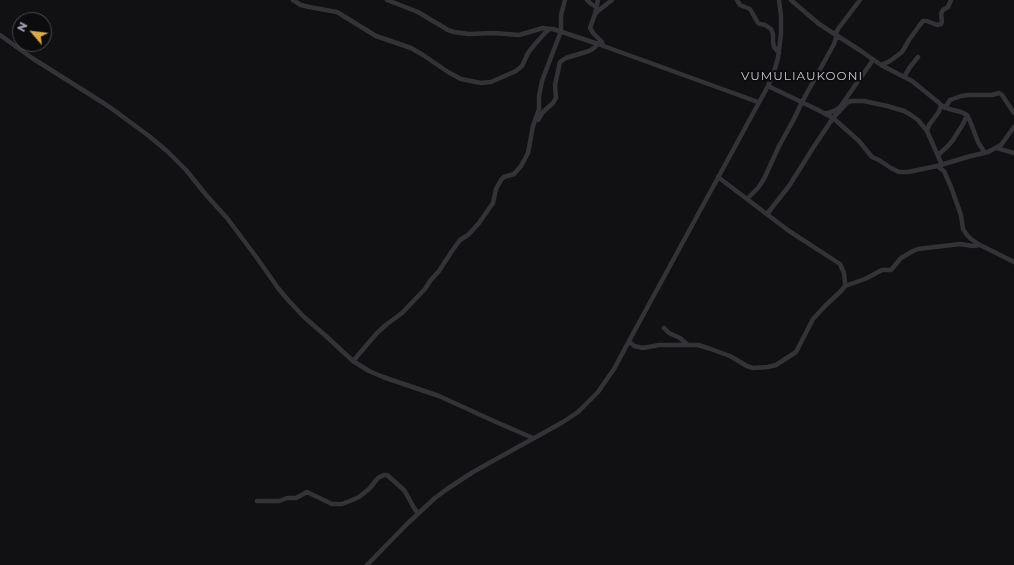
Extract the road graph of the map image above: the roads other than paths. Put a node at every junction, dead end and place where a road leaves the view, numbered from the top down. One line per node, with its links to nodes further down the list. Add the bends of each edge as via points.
1 (293, 0): 14 (street, via 305,6 337,12 376,36 416,51 455,76 481,83 491,82 516,71 522,66 535,44)
2 (387, 0): 14 (street, via 418,12 454,32 519,35 543,28)
3 (565, 0): 15 (street, via 561,10)
4 (588, 0): 12 (street)
5 (598, 0): 12 (street)
6 (737, 0): 20 (street, via 750,9 760,24 771,29 774,47)
7 (779, 0): 20 (street)
8 (790, 0): 17 (street, via 810,18)
9 (860, 0): 17 (street)
10 (952, 0): 23 (street, via 942,12 940,24 924,21 902,52 890,62)
11 (611, 1): 13 (street)
12 (596, 7): 13 (street)
13 (595, 14): 19 (street, via 590,30)
14 (550, 29): 15 (street)
15 (561, 31): 18 (street); 33 (street, via 542,81 539,109)
16 (0, 35): 51 (street, via 110,108 168,152 227,218 288,300)
17 (836, 35): 22 (street); 27 (street)
18 (598, 44): 19 (street); 33 (street, via 589,51 560,62 555,85 556,98)
19 (603, 46): 26 (street)
20 (779, 53): 25 (street)
21 (918, 56): 24 (street)
22 (873, 60): 23 (street); 30 (street, via 840,107)
23 (880, 65): 24 (street)
24 (904, 77): 28 (street)
25 (768, 86): 26 (street); 27 (street)
26 (758, 102): 42 (street)
27 (802, 102): 30 (street); 43 (street, via 764,179)
28 (943, 106): 29 (street, via 961,96 999,93); 31 (street); 35 (street, via 929,125)
29 (1014, 113)
30 (825, 114): 32 (street)
31 (966, 115): 37 (street); 39 (street, via 953,140)
32 (833, 118): 35 (street, via 848,102 864,101 904,111 918,120); 41 (street, via 859,141 872,157 896,171 908,172); 44 (street, via 789,186)
33 (533, 126): 51 (street, via 528,150 521,166 514,174 501,180 496,188 493,203 479,222 460,240 421,294 377,333)
34 (1014, 127): 36 (street)
35 (928, 131): 39 (street)
36 (996, 148): 37 (street); 38 (street)
37 (985, 153): 40 (street)
38 (1014, 154)
39 (938, 155): 40 (street)
40 (942, 165): 41 (street)
41 (937, 166): 45 (street, via 944,171 951,187 963,229)
42 (718, 177): 43 (street); 49 (street)
43 (747, 199): 44 (street)
44 (767, 214): 47 (street, via 795,236 840,264)
45 (980, 245): 46 (street); 47 (street, via 960,244 918,249 901,258 891,270 882,270)
46 (1014, 262)
47 (845, 286): 50 (street, via 813,319 796,352 776,365 753,368 717,351)
48 (664, 328): 50 (street)
49 (629, 341): 50 (street, via 634,346 643,348); 52 (street, via 607,380 591,400 563,422)
50 (688, 345)
51 (353, 361): 52 (street, via 376,374 439,396)
52 (533, 438): 54 (street, via 453,485)
53 (257, 502): 54 (street, via 296,498 307,492 332,504 342,504 359,497 378,478 387,475 404,490)
54 (418, 514): 55 (street)
55 (367, 565)

